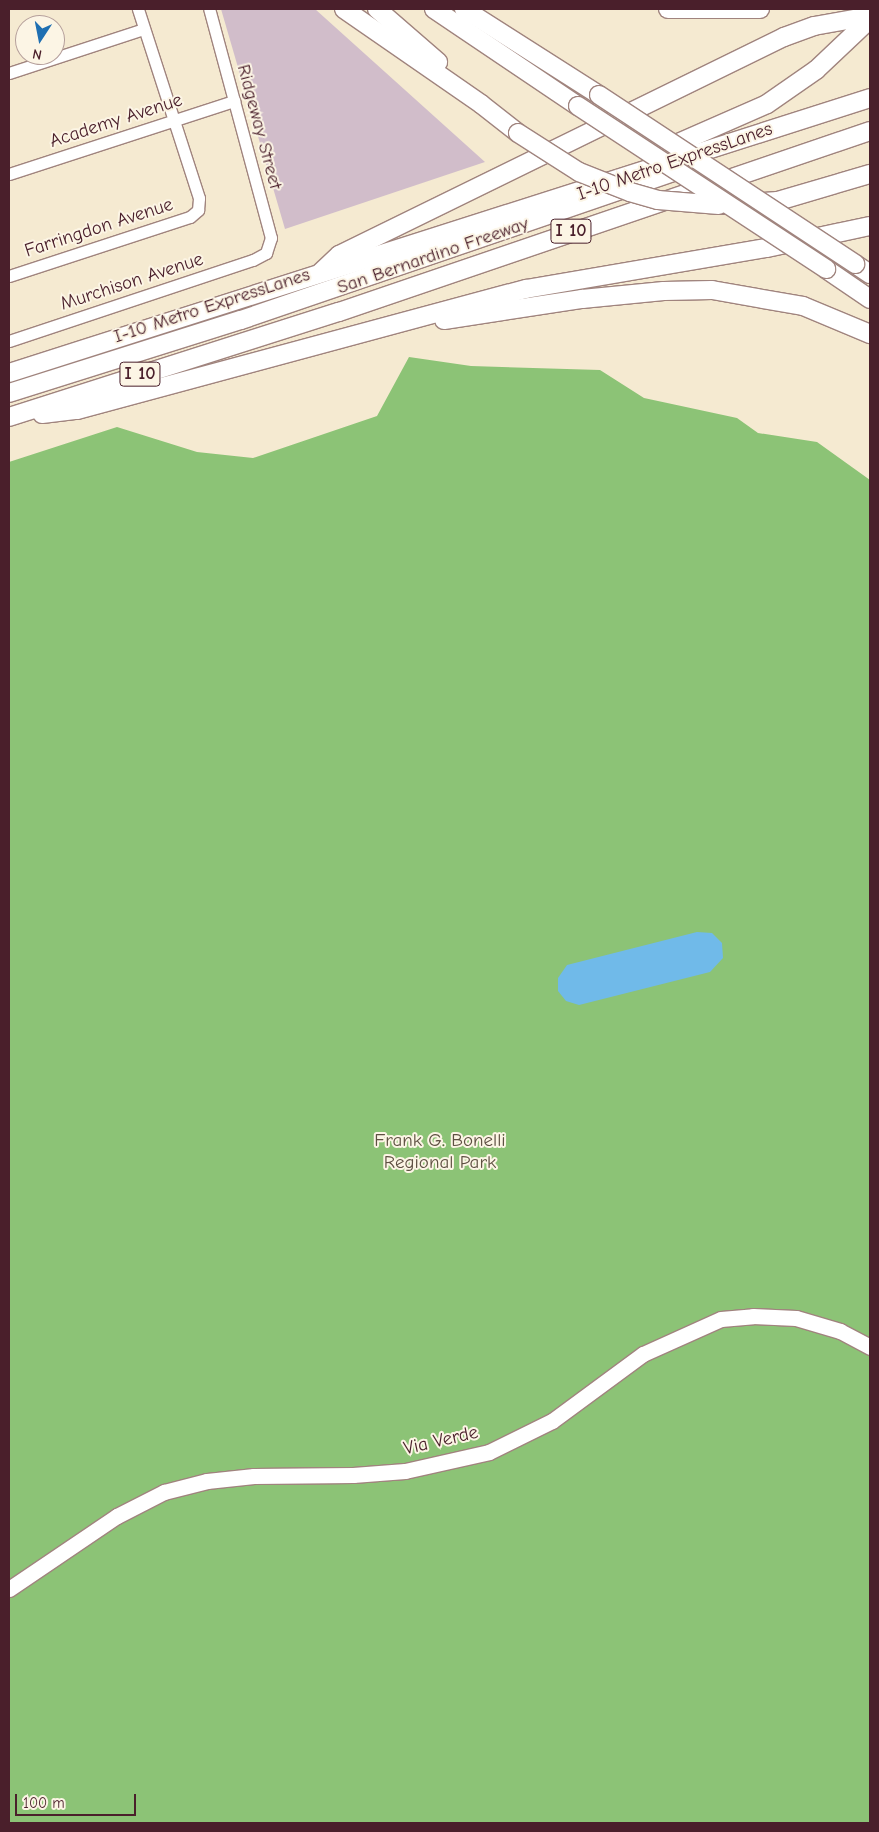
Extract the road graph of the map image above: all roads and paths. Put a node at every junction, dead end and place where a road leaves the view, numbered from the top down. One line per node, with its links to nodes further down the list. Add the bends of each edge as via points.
1 (138, 9): 10 (street)
2 (209, 9): 13 (street, Ridgeway Street)
3 (344, 9): 14 (highway)
4 (377, 9): 14 (highway, via 464,84)
5 (434, 9): 27 (highway, bridge)
6 (464, 9): 24 (highway, bridge)
7 (668, 9): 8 (highway)
8 (760, 9)
9 (870, 17): 19 (highway, via 816,70 767,104 676,144); 26 (highway, via 814,26 766,45 339,255)
10 (144, 29): 11 (street); 16 (street)
11 (9, 73)
12 (870, 98): 18 (highway, San Bernardino Freeway / I 10)
13 (234, 102): 16 (street, Academy Avenue); 23 (street, Ridgeway Street, via 271,238)
14 (481, 104): 21 (highway, bridge, via 518,133 579,172 658,200 718,205 778,201)
15 (870, 119): 33 (highway, I-10 Metro ExpressLanes, via 280,320)
16 (174, 121): 20 (street, Academy Avenue); 25 (street, Farringdon Avenue, via 199,198 198,210 190,217)
17 (870, 131): 34 (highway, San Bernardino Freeway / I 10, via 339,312)
18 (735, 142): 19 (highway, San Bernardino Freeway / I 10); 32 (highway, I-10 Metro ExpressLanes, via 715,159 232,323)
19 (654, 166): 26 (highway, San Bernardino Freeway / I 10)
20 (9, 174)
21 (870, 174)
22 (870, 226): 28 (highway, via 766,248 526,289)
23 (266, 253): 30 (street, Murchison Avenue)
24 (870, 274)
25 (9, 276)
26 (316, 277): 31 (highway, San Bernardino Freeway / I 10)
27 (870, 299)
28 (394, 326): 29 (highway, via 582,299 664,290 712,290 803,306); 34 (highway, via 77,410)
29 (870, 334)
30 (9, 341)
31 (9, 373)
32 (9, 393)
33 (9, 405)
34 (9, 418)
35 (870, 1347): 36 (main road, Via Verde, via 840,1331 796,1318 753,1316 721,1320 643,1354 552,1421 489,1452 405,1471 254,1476 207,1481 164,1492 117,1516)
36 (9, 1589)

